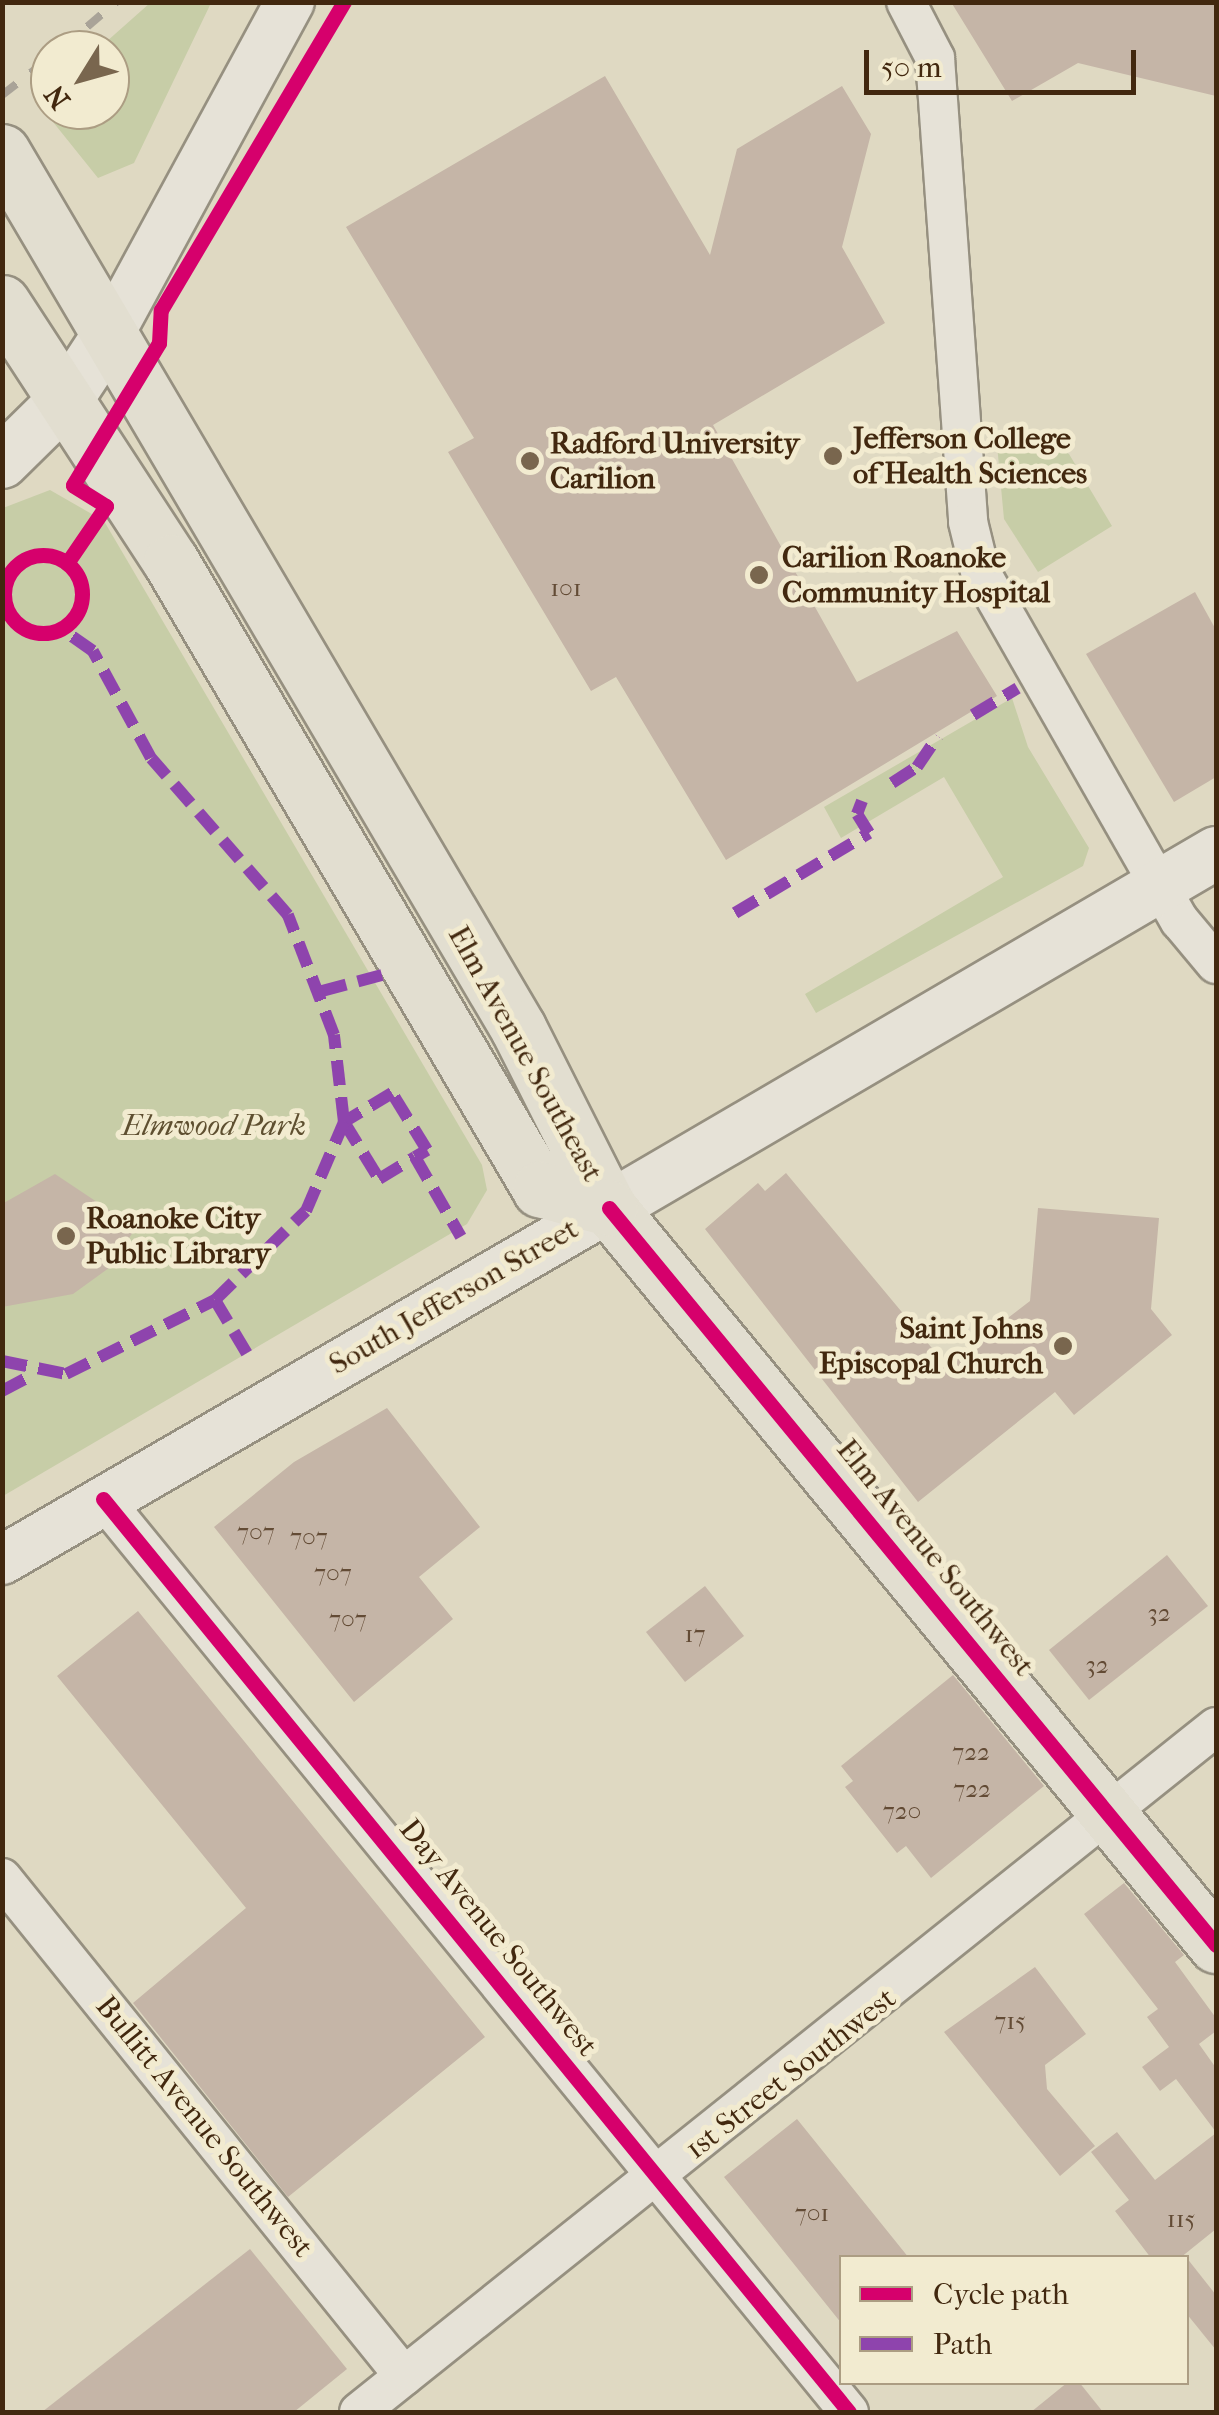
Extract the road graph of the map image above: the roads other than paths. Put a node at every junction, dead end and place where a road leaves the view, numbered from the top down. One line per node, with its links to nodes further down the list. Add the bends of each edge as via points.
1 (290, 2): 5 (street)
2 (906, 2): 10 (street, via 935,58 968,522 980,571)
3 (2, 152): 5 (main road, Elm Avenue Southeast)
4 (2, 303): 6 (main road, Elm Avenue Southeast)
5 (110, 333): 6 (main road); 12 (main road, Elm Avenue Southeast, via 518,1028)
6 (60, 386): 7 (main road); 8 (main road); 12 (main road, Elm Avenue Southeast, via 540,1189)
7 (2, 414)
8 (2, 462)
9 (1216, 854): 10 (main road, South Jefferson Street)
10 (1160, 886): 11 (street); 12 (main road, South Jefferson Street)
11 (1216, 964)
12 (609, 1208): 13 (street, South Jefferson Street); 16 (main road, Elm Avenue Southwest)
13 (103, 1499): 14 (street, South Jefferson Street); 19 (street, Day Avenue Southwest)
14 (2, 1560)
15 (1216, 1727): 16 (street, 1st Street Southwest)
16 (1108, 1813): 18 (main road, Elm Avenue Southwest); 19 (street, 1st Street Southwest)
17 (2, 1878): 20 (street, Bullitt Avenue Southwest)
18 (1216, 1945)
19 (655, 2178): 20 (street, 1st Street Southwest); 22 (street, Day Avenue Southwest)
20 (404, 2376): 21 (street, 1st Street Southwest)
21 (359, 2412)
22 (849, 2412)

